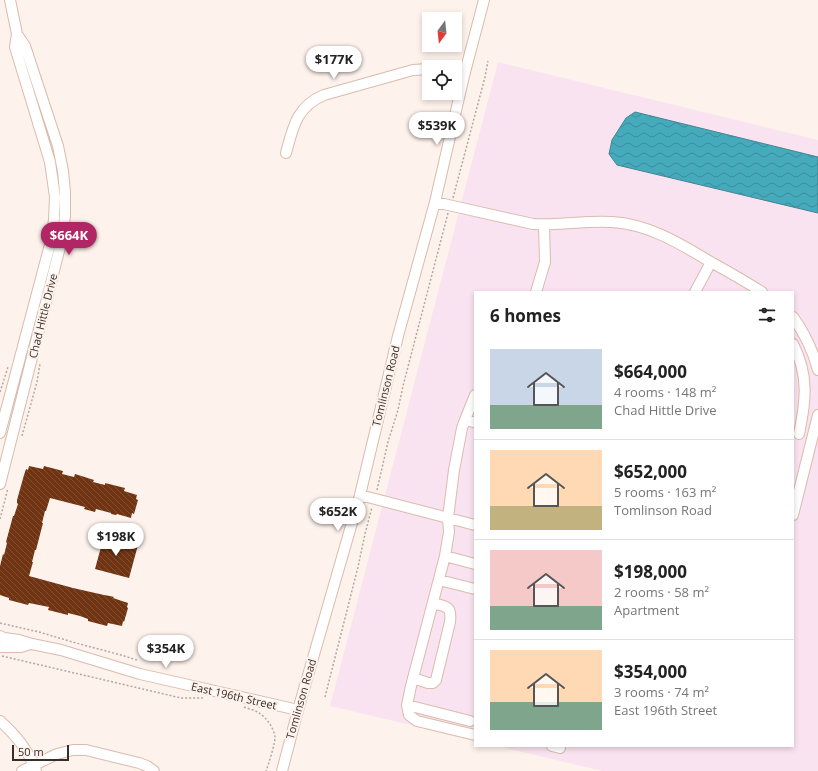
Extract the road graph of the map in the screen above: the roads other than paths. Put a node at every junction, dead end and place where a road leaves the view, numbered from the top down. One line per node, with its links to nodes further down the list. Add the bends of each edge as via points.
1 (10, 0): 3 (street, Chad Hittle Drive)
2 (484, 0): 5 (street, Tomlinson Road)
3 (17, 34): 23 (street, Chad Hittle Drive, via 15,47 50,162 55,197 52,237); 26 (street, Chad Hittle Drive, via 25,46 58,146 65,192 65,216 62,239)
4 (422, 69): 7 (street, via 324,95 310,102 300,113)
5 (462, 69)
6 (455, 100): 8 (street, Tomlinson Road)
7 (286, 153)
8 (435, 202): 9 (street); 27 (street, Tomlinson Road, via 398,336)
9 (544, 225): 10 (street, via 602,221 630,224 656,232); 12 (street, via 545,262)
10 (711, 262): 11 (street); 13 (street)
11 (748, 288): 14 (street)
12 (536, 291)
13 (696, 291)
14 (758, 291)
15 (794, 318): 18 (street, via 813,351)
16 (794, 346): 17 (street, via 797,352)
17 (796, 361): 24 (street, via 803,371 805,400)
18 (818, 370)
19 (474, 398): 21 (street)
20 (818, 416): 25 (street)
21 (465, 420): 22 (street); 29 (street, via 454,470)
22 (474, 422)
23 (0, 433)
24 (796, 433): 25 (street)
25 (813, 438): 28 (street)
26 (0, 484)
27 (360, 495): 29 (street); 41 (street, Tomlinson Road)
28 (794, 511)
29 (448, 518): 30 (street); 31 (street, via 449,532)
30 (474, 525)
31 (445, 556): 32 (street); 33 (street)
32 (474, 564)
33 (439, 580): 34 (street); 35 (street)
34 (474, 589)
35 (433, 602): 39 (street); 39 (street, via 450,609 451,614 438,673 433,683)
36 (0, 636): 37 (street, East 196th Street)
37 (32, 644): 38 (street, East 196th Street, via 22,647); 41 (street, East 196th Street, via 140,674)
38 (0, 647)
39 (413, 678): 40 (street)
40 (407, 705): 43 (street); 44 (street, via 409,715 417,721)
41 (298, 710): 48 (street, Tomlinson Road)
42 (0, 721): 45 (street, via 21,743)
43 (470, 721)
44 (474, 735)
45 (34, 768): 46 (street); 47 (street, via 61,753 81,750 139,763)
46 (22, 771)
47 (154, 771)
48 (282, 771)

